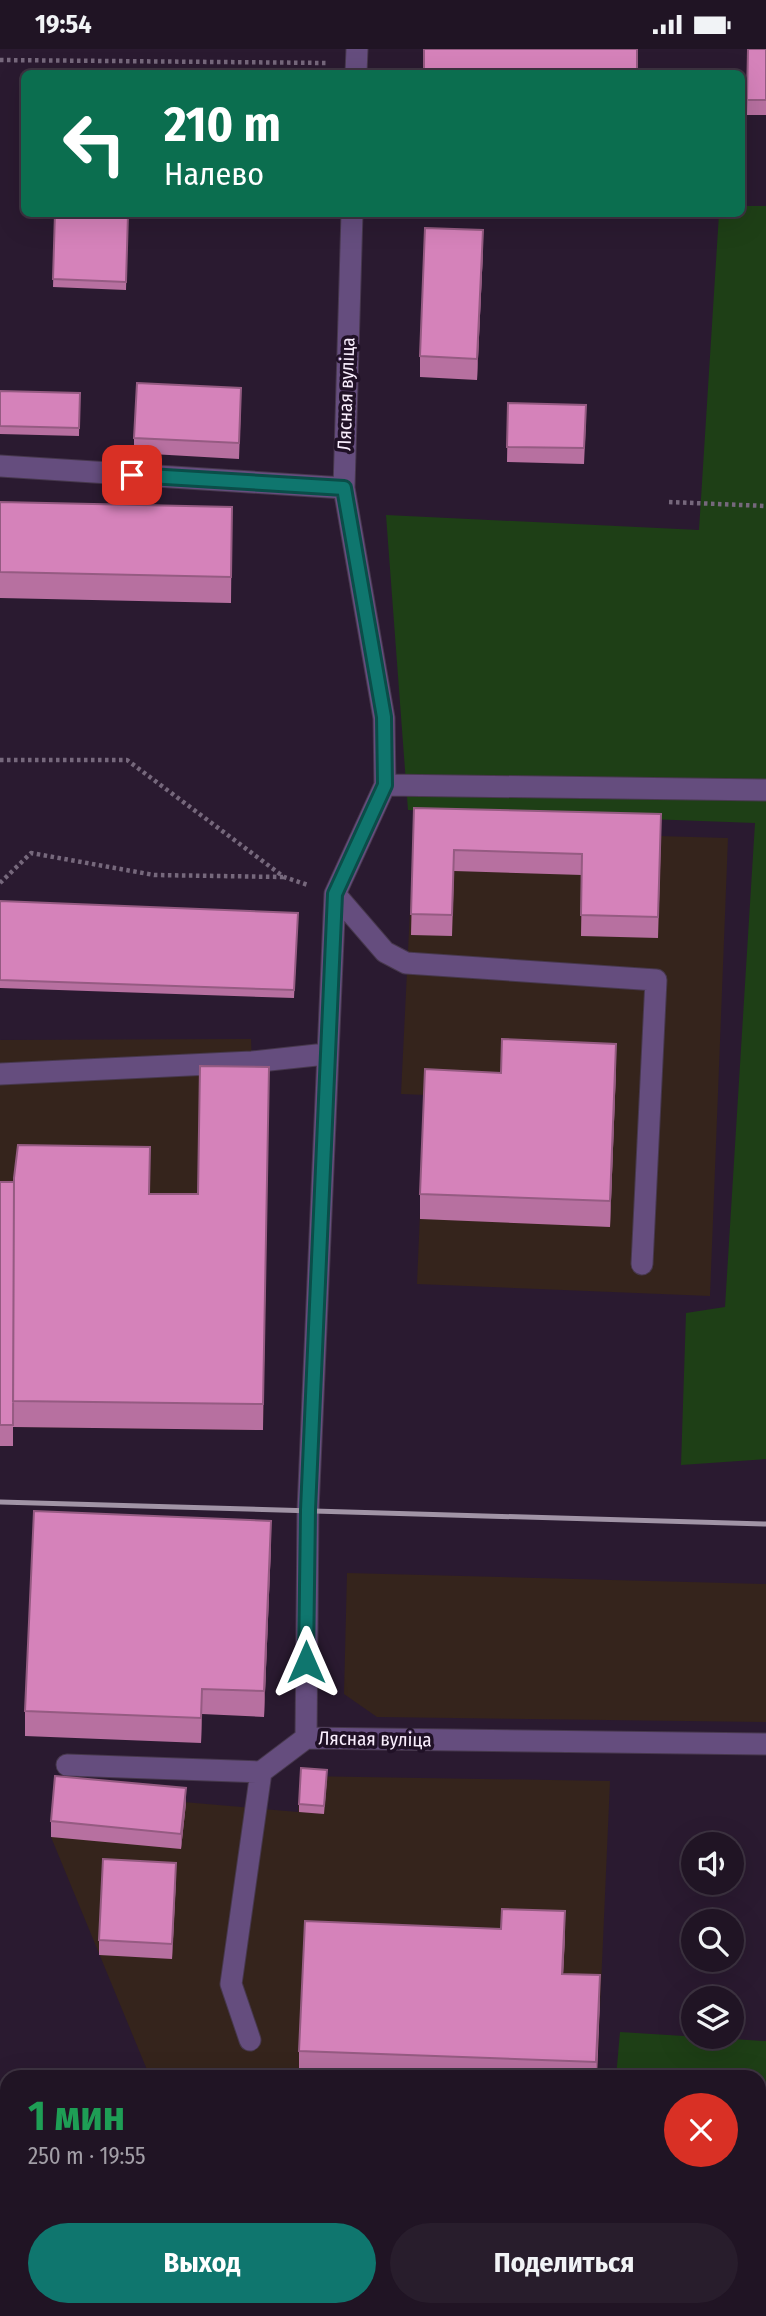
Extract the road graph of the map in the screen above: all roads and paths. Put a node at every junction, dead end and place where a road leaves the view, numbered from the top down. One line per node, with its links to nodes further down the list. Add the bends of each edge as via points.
1 (0, 60): 2 (path)
2 (357, 62)
3 (352, 217): 5 (street, Лясная вуліца)
4 (0, 466): 5 (street)
5 (344, 488): 9 (street, Лясная вуліца, via 384,717)
6 (669, 502): 7 (path)
7 (766, 506)
8 (0, 760): 11 (path, via 127,760)
9 (385, 785): 10 (street); 13 (street, Лясная вуліца)
10 (766, 790)
11 (284, 877): 12 (path, via 155,876 31,853); 13 (path)
12 (0, 883)
13 (335, 894): 14 (street, Лясная вуліца); 16 (street, via 386,952 406,963 656,980)
14 (326, 1054): 15 (street); 17 (street, Лясная вуліца, via 308,1510)
15 (0, 1074)
16 (642, 1264)
17 (306, 1738): 18 (street, Лясная вуліца); 20 (street)
18 (766, 1744)
19 (67, 1765): 20 (street)
20 (261, 1772): 21 (street, via 231,1984)
21 (250, 2040)

